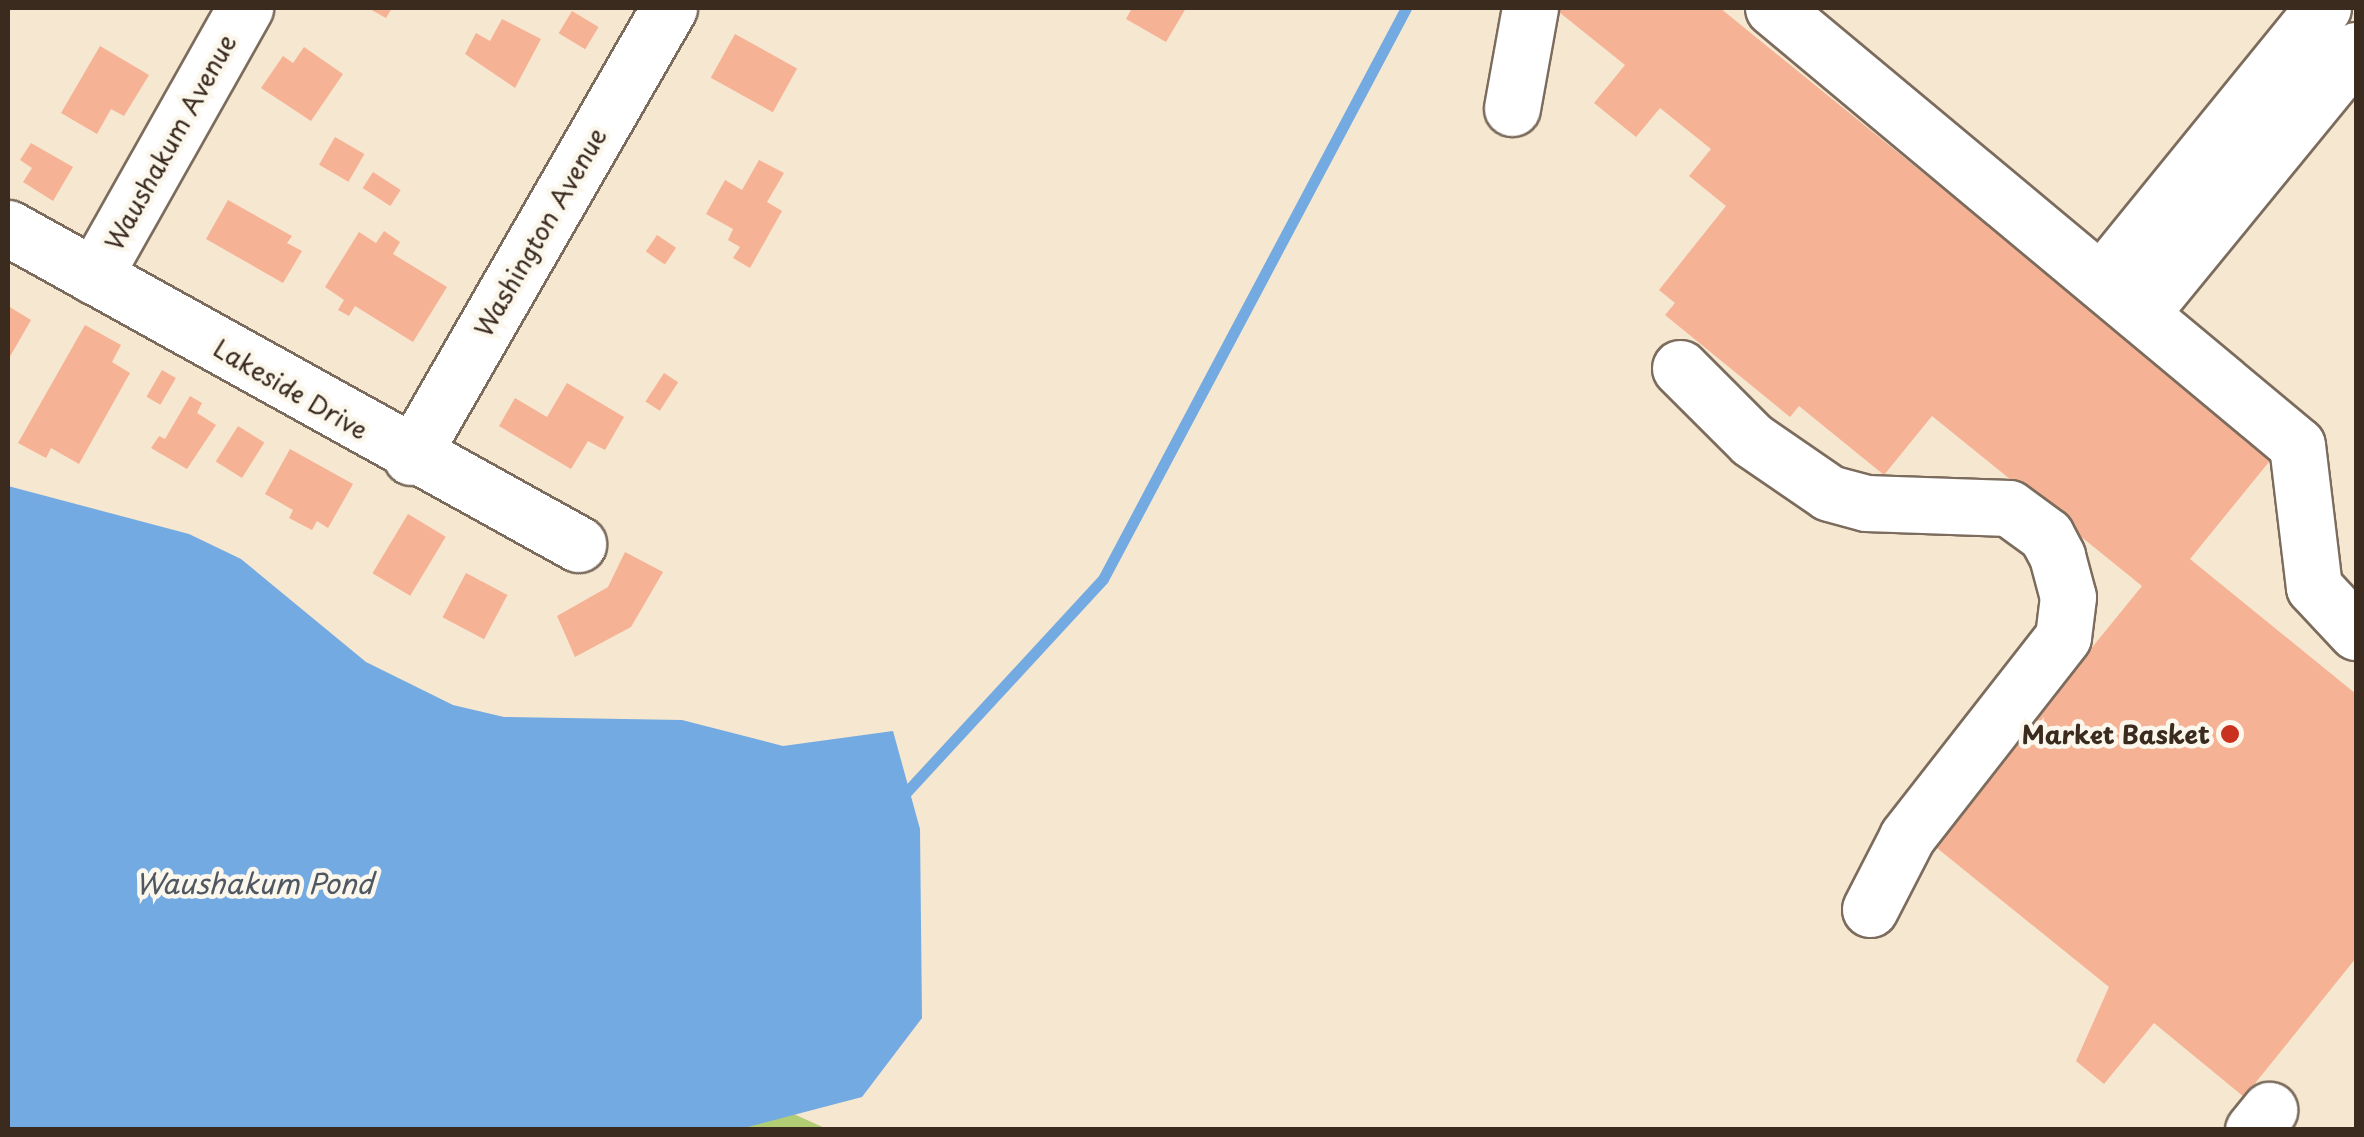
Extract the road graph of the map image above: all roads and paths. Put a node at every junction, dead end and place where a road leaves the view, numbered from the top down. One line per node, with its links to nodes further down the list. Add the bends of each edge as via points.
1 (245, 8): 9 (street, Waushakum Avenue)
2 (669, 8): 12 (street, Washington Avenue)
3 (1530, 8): 7 (street)
4 (1773, 8): 10 (street)
5 (2323, 8): 10 (street)
6 (2356, 50): 10 (street)
7 (1512, 108)
8 (8, 228): 9 (street, Lakeside Drive)
9 (94, 276): 12 (street, Lakeside Drive)
10 (2121, 297): 14 (street, via 2299,447 2314,587)
11 (1680, 368): 15 (street, via 1728,418 1806,481 1866,503 2009,508 2046,535 2057,556 2068,597 2063,638 1907,838)
12 (412, 458): 13 (street, Lakeside Drive)
13 (578, 544)
14 (2356, 632)
15 (1870, 909)

